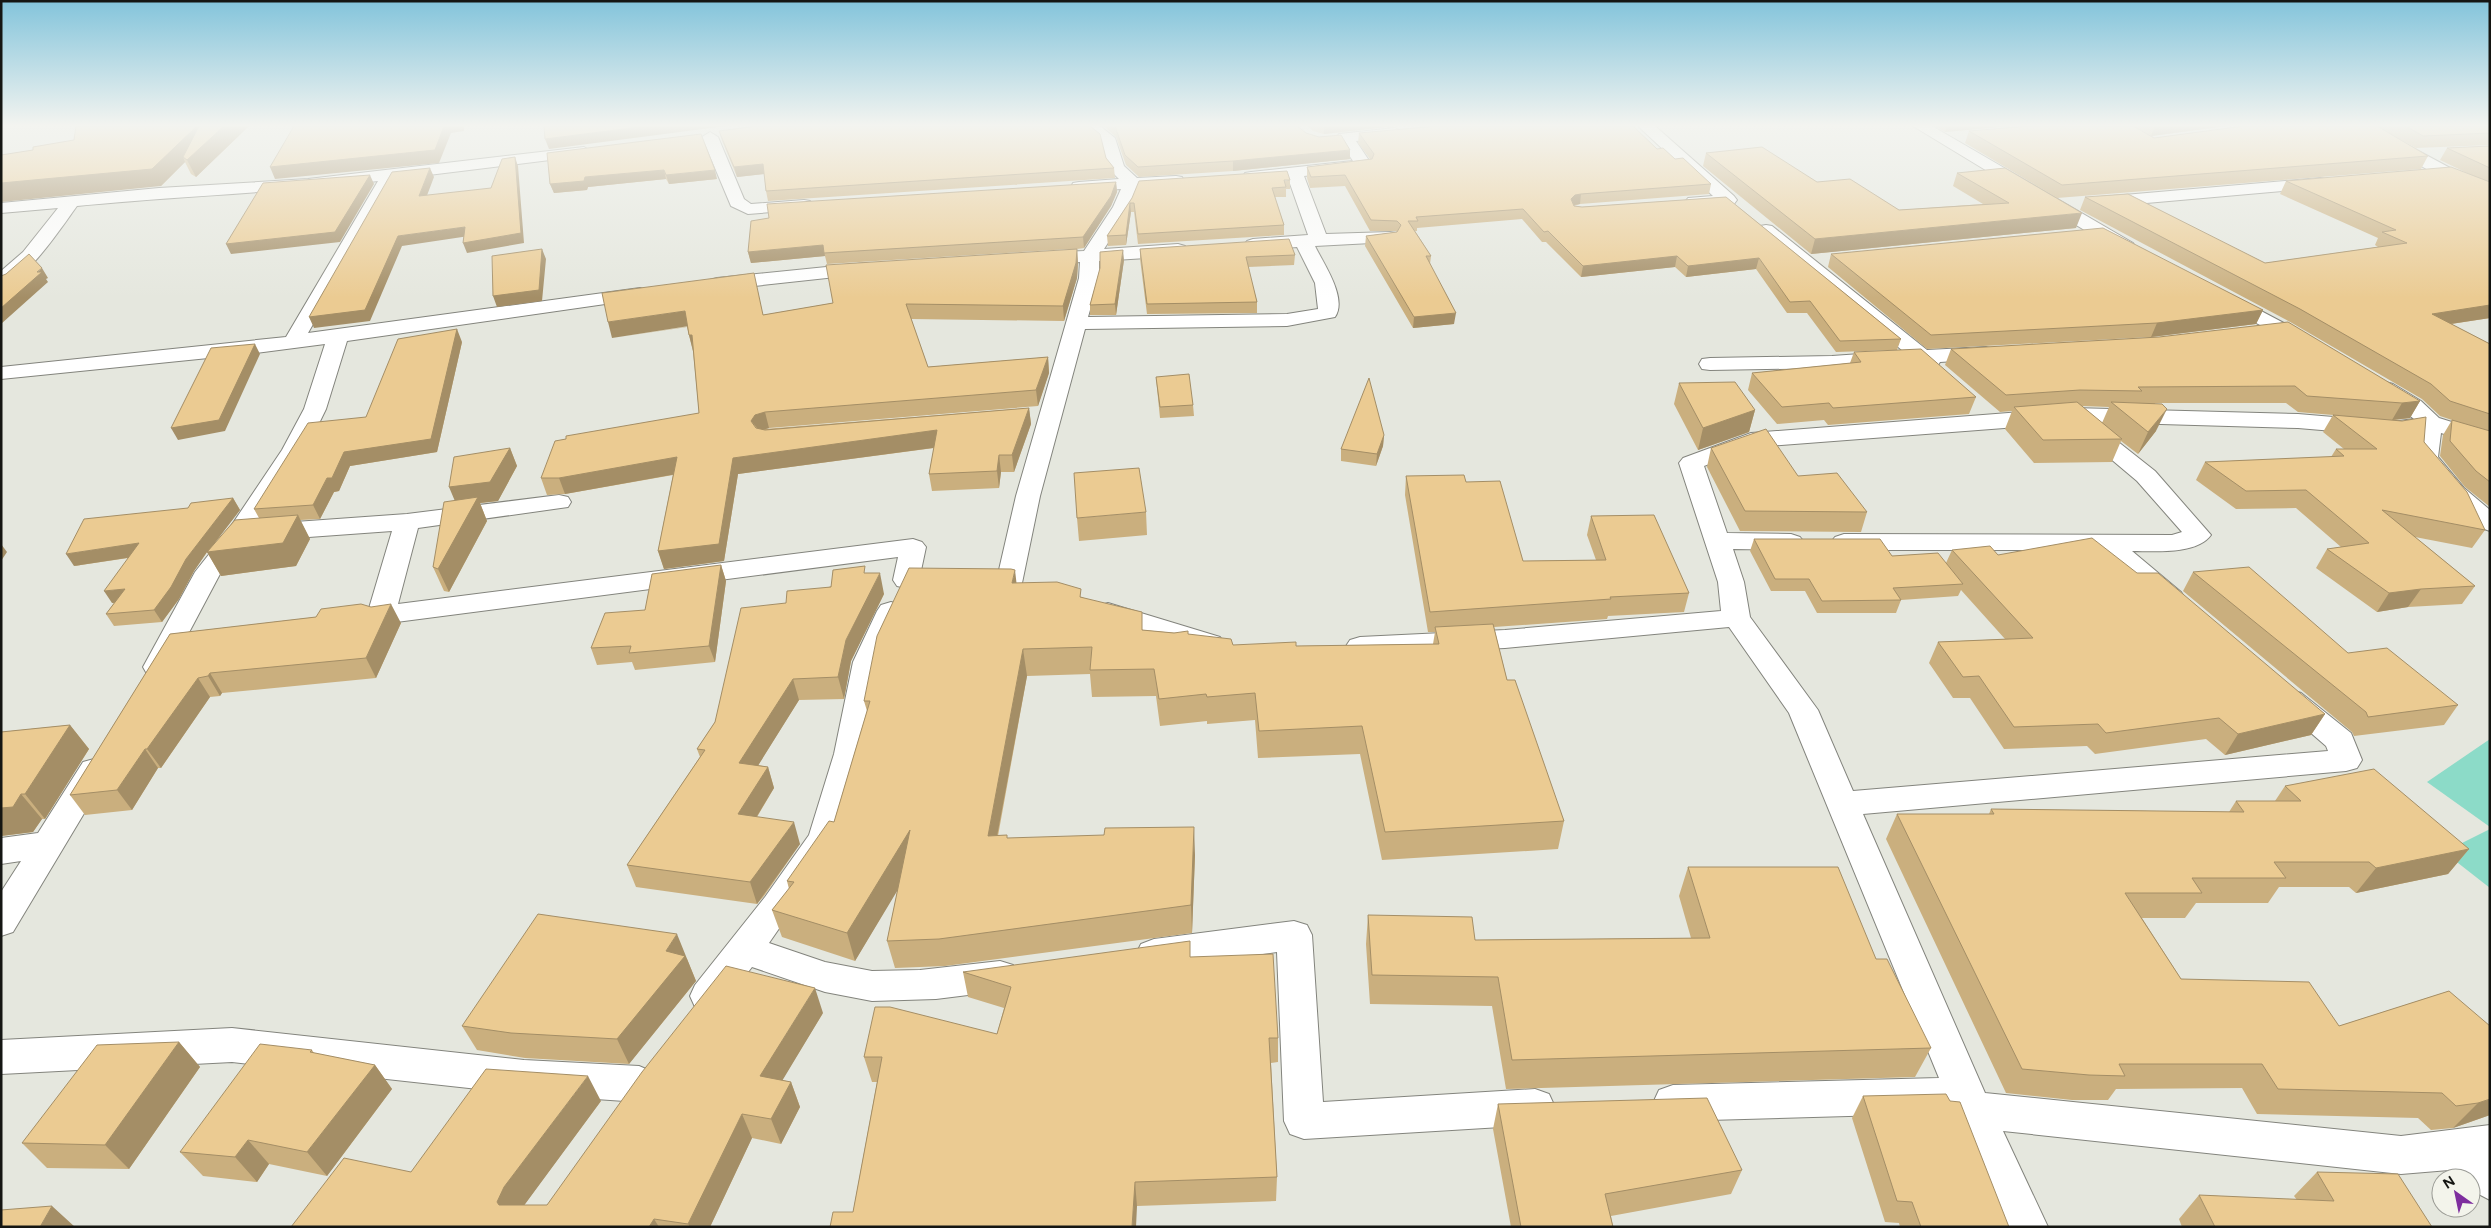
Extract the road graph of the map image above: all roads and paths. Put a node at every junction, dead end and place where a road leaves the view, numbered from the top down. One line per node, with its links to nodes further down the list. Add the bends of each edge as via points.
1 (296, 183): 13 (street)
2 (385, 183): 37 (street)
3 (729, 183): 14 (street, via 737,202 748,208)
4 (1128, 183): 11 (street)
5 (1132, 183): 25 (street, via 1122,208)
6 (1297, 183): 22 (street)
7 (1710, 183): 18 (street)
8 (2017, 183): 16 (street)
9 (2322, 183): 16 (street)
10 (2470, 183): 12 (street)
11 (1064, 188)
12 (2490, 192)
13 (72, 201): 17 (street); 29 (street, via 30,256)
14 (817, 204)
15 (1679, 204): 18 (street)
16 (2055, 205): 19 (street)
17 (1, 208)
18 (1740, 210): 40 (street, via 1817,261)
19 (2101, 234): 20 (street); 26 (street)
20 (2072, 236)
21 (1390, 237): 22 (street)
22 (1311, 241): 23 (street); 33 (street, via 1330,297 1328,313 1287,320)
23 (1236, 246)
24 (1197, 249): 25 (street)
25 (1090, 256): 27 (street); 33 (street, via 1089,278)
26 (2145, 256)
27 (1022, 260)
28 (886, 268): 30 (street)
29 (1, 281)
30 (694, 287)
31 (2206, 288): 34 (street)
32 (656, 292): 36 (street)
33 (1077, 324): 58 (street, via 1042,415)
34 (2284, 329): 35 (street); 39 (street)
35 (2246, 333)
36 (338, 336): 37 (street); 53 (street, via 315,409 294,450)
37 (294, 342): 42 (street)
38 (2002, 353): 40 (street)
39 (2324, 353)
40 (1923, 357): 41 (street); 43 (street)
41 (1710, 364)
42 (1, 372)
43 (1944, 376)
44 (2364, 377): 48 (street, via 2413,406)
45 (1972, 401): 47 (street)
46 (2073, 415): 47 (street); 48 (street, via 2298,421 2392,429); 55 (street, via 2146,476 2198,535 2175,543)
47 (1992, 420): 54 (street, via 1751,440 1691,462)
48 (2432, 423): 49 (street); 52 (street, via 2426,458 2444,483)
49 (2490, 441)
50 (559, 502): 51 (street)
51 (406, 522): 53 (street); 56 (street, via 381,615 913,547)
52 (2490, 523)
53 (239, 534): 65 (street, via 208,572)
54 (1718, 541): 55 (street); 61 (street, via 1731,582)
55 (2107, 543): 60 (street)
56 (906, 580): 57 (street); 71 (street, via 866,662 849,754 824,839)
57 (934, 581)
58 (1009, 585)
59 (1083, 604): 63 (street)
60 (2190, 613)
61 (1736, 618): 62 (street, via 1505,639); 67 (street, via 1803,710)
62 (1335, 648)
63 (1237, 650)
64 (2272, 684): 67 (street, via 2340,741 2346,760)
65 (145, 687)
66 (108, 746): 68 (street)
67 (1843, 804): 76 (street)
68 (49, 844): 69 (street); 70 (street)
69 (1, 851)
70 (1, 922)
71 (744, 949): 73 (street, via 828,977 870,986 945,983); 74 (street)
72 (1120, 959): 78 (street, via 1294,935 1304,1122 1486,1108)
73 (1032, 971)
74 (691, 1017)
75 (1, 1056): 79 (street, via 232,1045 524,1077 648,1073)
76 (1969, 1103): 77 (street); 80 (street, via 2401,1155); 82 (street)
77 (1643, 1104)
78 (1574, 1106)
79 (616, 1116)
80 (2473, 1147): 81 (street)
81 (2490, 1180)
82 (2027, 1227)

